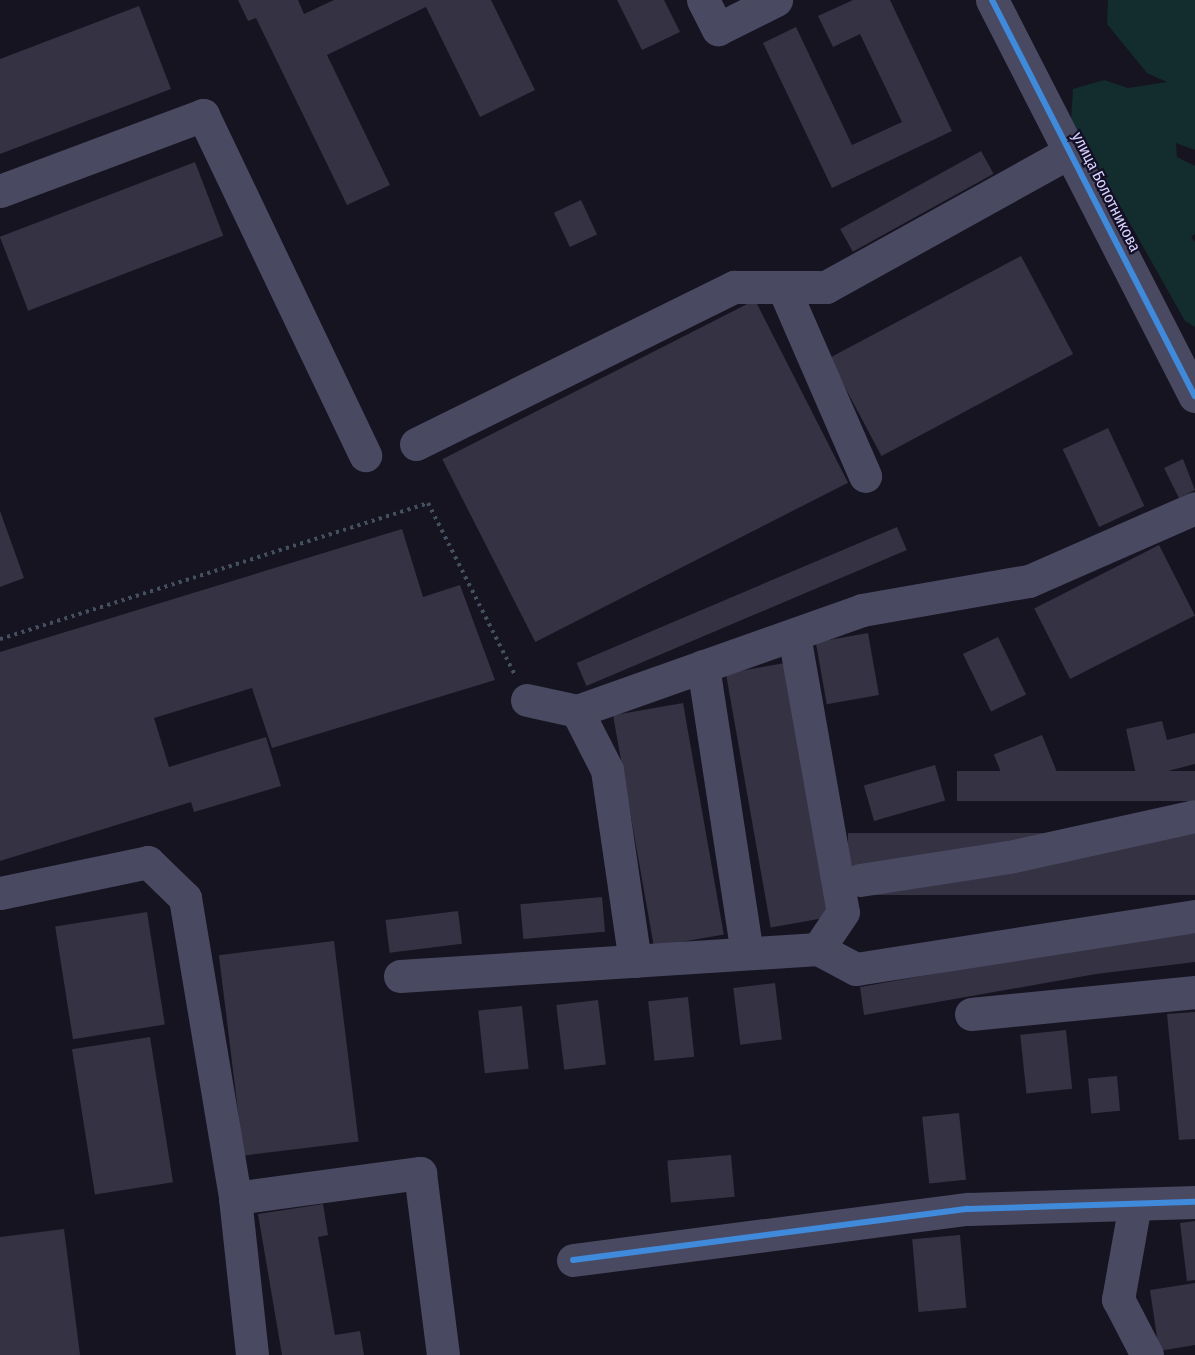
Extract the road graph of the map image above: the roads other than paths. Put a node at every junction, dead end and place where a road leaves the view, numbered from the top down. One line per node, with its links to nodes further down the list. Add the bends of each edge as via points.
1 (703, 0): 2 (street, via 718,29)
2 (776, 0)
3 (992, 0): 4 (street, улица Болотникова)
4 (1070, 152): 6 (street, via 826,287); 7 (street, улица Болотникова)
5 (0, 191): 9 (street, via 203,115)
6 (783, 287): 8 (street, via 734,286); 10 (street)
7 (1195, 396)
8 (416, 444)
9 (365, 455)
10 (865, 476)
11 (1195, 507): 12 (street, via 1029,581 862,610)
12 (794, 635): 13 (street); 20 (street, via 843,912)
13 (703, 666): 15 (street); 21 (street)
14 (527, 700): 15 (street)
15 (577, 711): 22 (street, via 607,770)
16 (1195, 816): 17 (street, via 1009,857)
17 (860, 880)
18 (0, 893): 26 (street, via 148,862 184,898)
19 (1195, 916): 20 (street, via 856,969)
20 (818, 948): 21 (street)
21 (747, 953): 22 (street)
22 (635, 961): 23 (street)
23 (400, 976)
24 (1195, 992): 25 (street)
25 (971, 1014)
26 (235, 1198): 30 (street); 31 (street, via 420,1173)
27 (1195, 1202): 28 (street)
28 (1135, 1204): 29 (street, via 968,1209); 32 (street, via 1118,1299)
29 (573, 1260)
30 (252, 1355)
31 (443, 1355)
32 (1147, 1355)

